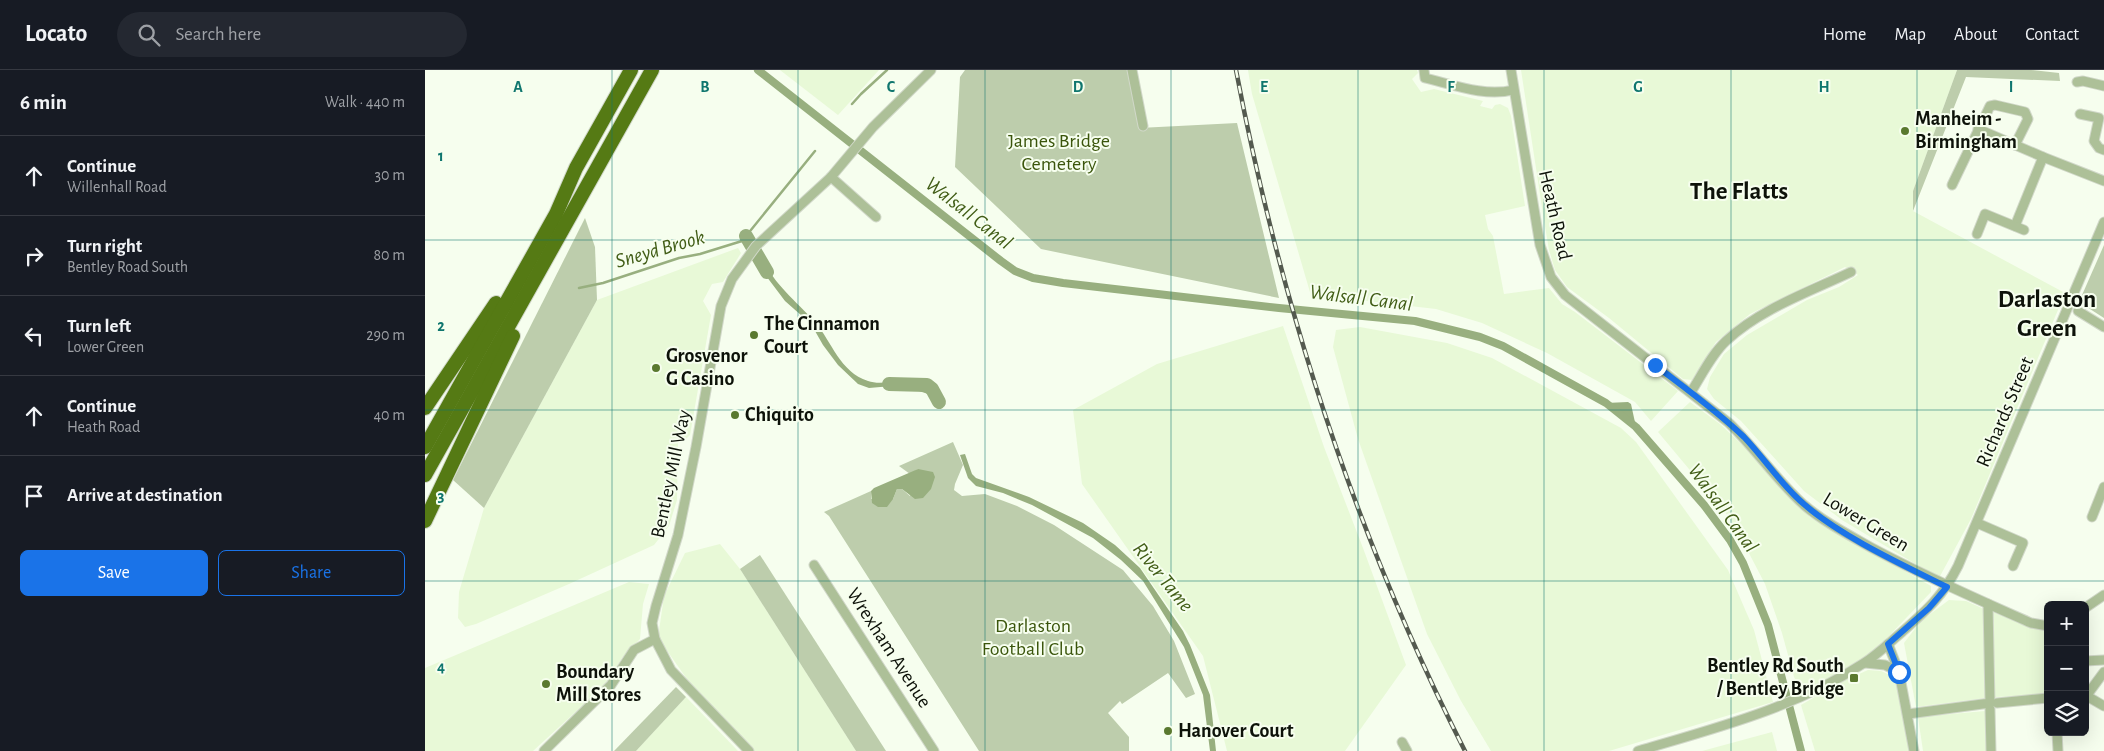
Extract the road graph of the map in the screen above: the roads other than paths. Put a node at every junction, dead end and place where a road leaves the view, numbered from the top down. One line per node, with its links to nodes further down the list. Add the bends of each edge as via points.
1 (631, 70): 20 (highway, via 576,168)
2 (652, 70): 20 (highway)
3 (931, 70): 16 (street, Bentley Mill Way, via 873,127)
4 (1132, 70): 11 (street)
5 (1424, 70): 9 (street, via 1425,78 1480,91 1501,93)
6 (1511, 70): 9 (street, Heath Road)
7 (2077, 82): 8 (street)
8 (2104, 86)
9 (1513, 90): 28 (street, Heath Road, via 1540,245 1551,277 1572,301)
10 (2080, 114): 14 (street, via 2099,118 2094,141)
11 (1143, 126)
12 (1978, 129): 13 (street); 13 (street, via 1990,106 2025,112 2028,119); 18 (street)
13 (2015, 145): 15 (street)
14 (2104, 150)
15 (2043, 158): 17 (street); 22 (street)
16 (831, 177): 19 (street); 44 (street, Bentley Mill Way, via 749,254 732,279 721,306 678,535 653,616)
17 (2104, 181)
18 (1952, 185)
19 (877, 217)
20 (562, 218): 29 (highway); 30 (highway); 31 (highway); 35 (highway)
21 (2104, 222): 36 (street, Richards Street)
22 (2015, 226): 23 (street); 24 (street, via 1985,214)
23 (2024, 230)
24 (1977, 234)
25 (1851, 272): 28 (street, via 1743,327 1716,353)
26 (2078, 311): 27 (street)
27 (2104, 327)
28 (1691, 392): 39 (street, Lower Green, via 1743,437 1814,513)
29 (425, 408)
30 (425, 447)
31 (425, 475)
32 (2104, 488): 33 (street)
33 (2101, 506): 34 (street)
34 (2092, 517)
35 (425, 520)
36 (1977, 523): 38 (street, via 2023,543); 39 (street, Richards Street)
37 (814, 565): 61 (street, Wrexham Avenue)
38 (2013, 566)
39 (1947, 587): 41 (street, Lower Green); 45 (street, Richards Street, via 1929,608)
40 (2104, 595): 42 (street)
41 (1988, 604): 43 (street, Lower Green); 54 (street)
42 (2089, 605)
43 (2044, 625)
44 (655, 639): 59 (street, via 634,650 611,685); 60 (street, Bentley Mill Way, via 671,670)
45 (1888, 644): 48 (street, Richards Street); 49 (street)
46 (2104, 660): 47 (street)
47 (2089, 661)
48 (1865, 662): 49 (street, via 1885,665); 63 (street, Richards Street, via 1798,700)
49 (1899, 672): 56 (street)
50 (2104, 672): 51 (street)
51 (2089, 691)
52 (2089, 697): 55 (street)
53 (2044, 698): 54 (street)
54 (1992, 705): 56 (street); 65 (street)
55 (2104, 706)
56 (1907, 714): 64 (street)
57 (2057, 736): 66 (street)
58 (1402, 742): 62 (street)
59 (544, 751)
60 (749, 751)
61 (934, 751)
62 (1407, 751)
63 (1638, 751)
64 (1914, 751)
65 (1991, 751)
66 (2058, 751)

